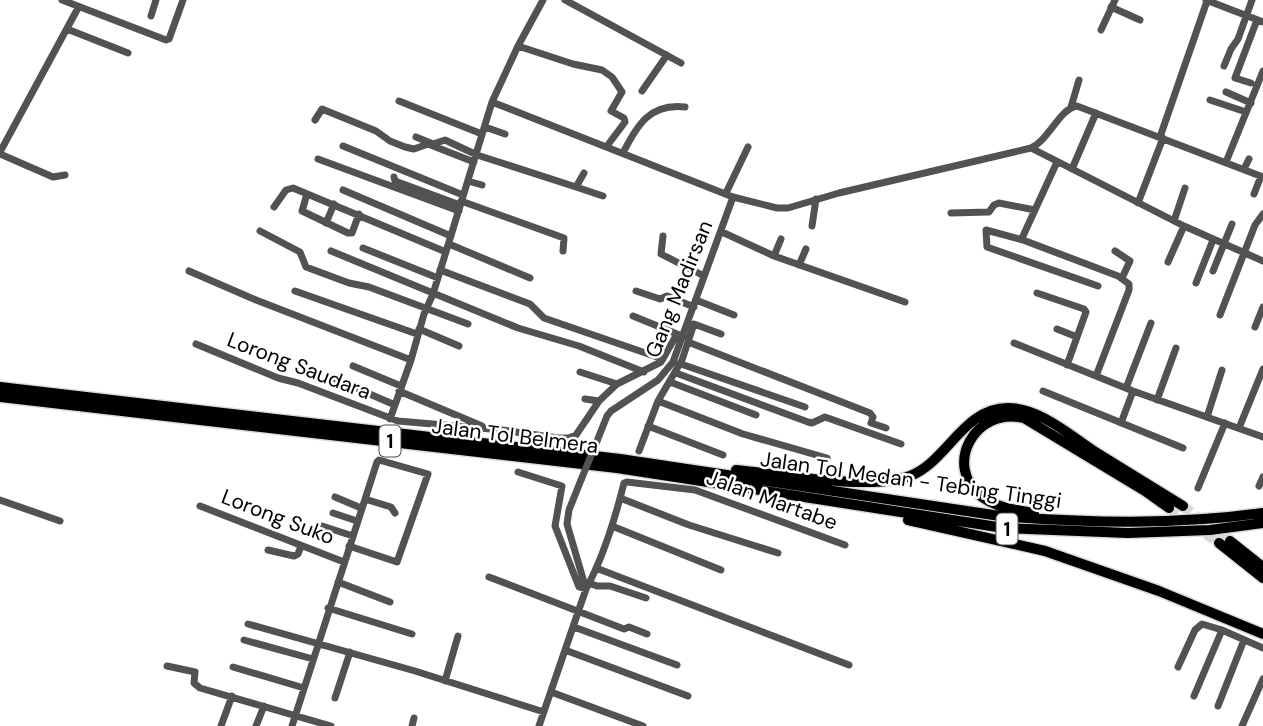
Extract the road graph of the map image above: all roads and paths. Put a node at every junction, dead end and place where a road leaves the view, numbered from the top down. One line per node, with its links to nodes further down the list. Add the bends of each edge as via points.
1 (62, 0): 9 (street)
2 (156, 0): 10 (street)
3 (183, 0): 9 (street, via 166,40)
4 (543, 0): 16 (street)
5 (565, 0): 18 (street)
6 (1207, 0): 11 (street); 39 (street)
7 (1252, 0): 11 (street)
8 (1113, 4): 12 (street); 15 (street)
9 (78, 8): 14 (street)
10 (150, 16)
11 (1245, 16): 13 (street); 20 (street)
12 (1140, 20)
13 (1260, 21): 23 (street, via 1235,78)
14 (67, 29): 17 (street); 36 (street)
15 (1101, 30)
16 (518, 46): 28 (street); 41 (street, via 602,70 612,77 622,92 611,111 625,120)
17 (128, 53)
18 (667, 55): 19 (street); 24 (street)
19 (681, 63)
20 (1224, 66)
21 (1263, 71): 29 (street)
22 (1079, 80): 31 (street)
23 (1251, 83)
24 (642, 92)
25 (1226, 92): 29 (street)
26 (1210, 100): 32 (street)
27 (399, 101): 35 (street)
28 (492, 102): 35 (street); 41 (street)
29 (1251, 103): 32 (street)
30 (685, 107): 45 (street, via 666,107 641,122)
31 (1071, 107): 33 (street); 43 (street, via 1044,141)
32 (1246, 112): 50 (street)
33 (1096, 113): 39 (street); 51 (street)
34 (315, 120): 47 (street, via 322,109 405,147 428,144)
35 (484, 130): 37 (street); 47 (street)
36 (4, 134): 44 (street)
37 (505, 134)
38 (416, 137): 47 (street, via 433,144 445,140)
39 (1161, 138): 50 (street); 68 (street)
40 (343, 146): 67 (street)
41 (607, 146): 45 (street)
42 (747, 147): 64 (street, Gang Madirsan)
43 (1031, 148): 49 (street); 66 (street)
44 (0, 153): 54 (street, via 53,177)
45 (624, 153): 64 (street)
46 (318, 159): 67 (street)
47 (475, 159): 57 (street); 59 (street)
48 (1249, 159): 52 (street)
49 (1057, 162): 51 (street); 71 (street)
50 (1226, 162): 52 (street)
51 (1072, 169): 68 (street)
52 (1244, 169): 56 (street)
53 (583, 173): 59 (street)
54 (65, 175)
55 (394, 177): 67 (street)
56 (1262, 177): 63 (street)
57 (468, 181): 58 (street); 67 (street)
58 (482, 185)
59 (576, 187): 65 (street)
60 (1185, 188): 75 (street)
61 (343, 190): 86 (street)
62 (307, 194): 69 (street); 70 (street, via 289,188); 76 (street, via 302,211)
63 (1254, 194)
64 (730, 195): 66 (street, via 777,208); 81 (street, Gang Madirsan)
65 (603, 196)
66 (816, 199): 78 (street)
67 (461, 203): 86 (street); 91 (street, via 564,238)
68 (1138, 203): 75 (street)
69 (334, 204): 73 (street); 76 (street)
70 (274, 207)
71 (1035, 210): 72 (street, via 999,203 989,212); 84 (street)
72 (951, 213)
73 (359, 214): 76 (street, via 350,233); 86 (street)
74 (1263, 214): 93 (street)
75 (1174, 220): 79 (street)
76 (326, 223)
77 (1232, 224): 87 (street)
78 (812, 226)
79 (1184, 226): 85 (street); 95 (street)
80 (260, 232): 113 (street, via 300,252 306,267)
81 (722, 232): 94 (street); 101 (street, Gang Madirsan)
82 (663, 236): 101 (street, via 661,254)
83 (781, 239): 94 (street)
84 (1023, 240): 103 (street); 105 (street, via 986,230 987,247)
85 (1213, 240): 87 (street); 104 (street)
86 (449, 244): 100 (street); 102 (street)
87 (1224, 244): 93 (street); 99 (street)
88 (363, 248): 100 (street)
89 (806, 248): 97 (street)
90 (331, 251): 109 (street)
91 (563, 251)
92 (1115, 251): 103 (street, via 1130,261)
93 (1244, 253): 96 (street); 116 (street)
94 (774, 256): 97 (street)
95 (1168, 261)
96 (1263, 261)
97 (799, 265): 110 (street)
98 (189, 271): 131 (street)
99 (1213, 271)
100 (439, 274): 109 (street); 130 (street, via 530,304 544,318)
101 (704, 276): 111 (street, Gang Madirsan)
102 (530, 278)
103 (1122, 278): 141 (street, via 1129,289)
104 (1196, 284)
105 (1098, 286)
106 (295, 291): 122 (street)
107 (636, 291): 111 (street)
108 (1037, 293): 125 (street, via 1084,309 1086,316)
109 (433, 294): 113 (street); 138 (street)
110 (905, 302)
111 (695, 303): 114 (street); 117 (street, Gang Madirsan)
112 (1263, 307): 120 (street)
113 (426, 308): 119 (street); 122 (street)
114 (734, 315)
115 (633, 316): 124 (street)
116 (1220, 316)
117 (692, 323): 123 (street); 124 (street, Gang Madirsan)
118 (1151, 323): 146 (street)
119 (468, 324)
120 (1255, 327)
121 (1057, 329): 125 (street)
122 (418, 332): 128 (street); 131 (street)
123 (722, 334)
124 (683, 337): 130 (street); 132 (street); 161 (street, via 870,413 871,423); 208 (street, Gang Madirsan, bridge, via 668,370 607,416 569,510 567,524)
125 (1077, 337): 133 (street)
126 (1014, 343): 133 (street)
127 (197, 344): 157 (street, Lorong Saudara)
128 (459, 346)
129 (1177, 348): 150 (street)
130 (663, 359): 138 (street)
131 (411, 360): 145 (street)
132 (681, 363): 139 (street); 154 (street)
133 (1067, 365): 141 (street)
134 (354, 366): 145 (street)
135 (1263, 369): 162 (street)
136 (1222, 370): 156 (street)
137 (580, 372): 143 (street)
138 (644, 372): 143 (street)
139 (676, 373): 142 (street); 165 (street, via 808,422 825,417)
140 (328, 376): 153 (street)
141 (1096, 376): 146 (street)
142 (670, 382): 152 (street); 155 (street)
143 (617, 384): 151 (street)
144 (0, 387): 170 (highway, Jalan Tol Belmera / 1)
145 (400, 388): 153 (street); 163 (street)
146 (1130, 390): 150 (street); 159 (street)
147 (1043, 391): 159 (street)
148 (0, 397): 180 (highway, Jalan Tol Belmera / 1, via 606,466)
149 (585, 399): 151 (street)
150 (1157, 400): 156 (street)
151 (599, 401): 163 (street, Lorong Saudara, via 576,435 569,438)
152 (658, 401): 160 (street); 169 (street, via 743,434)
153 (395, 405): 157 (street)
154 (805, 407)
155 (756, 415)
156 (1207, 417): 158 (street)
157 (390, 419): 163 (street, Lorong Saudara)
158 (1225, 423): 162 (street); 174 (street)
159 (1121, 424): 166 (street)
160 (648, 426): 167 (street); 168 (street)
161 (886, 428)
162 (1239, 428): 164 (street)
163 (488, 429)
164 (1263, 437)
165 (901, 444)
166 (1183, 448)
167 (639, 451)
168 (723, 455)
169 (827, 458)
170 (680, 467): 181 (highway, via 853,482 891,481 926,467 983,414 1017,409 1047,421); 189 (highway, Jalan Tol Medan - Tebing Tinggi / 1, via 1000,516)
171 (518, 472): 208 (street, via 562,486 555,526 579,587)
172 (1263, 477): 173 (street)
173 (1259, 486)
174 (1198, 488)
175 (335, 497): 182 (street)
176 (620, 498): 192 (street); 196 (street, Jalan Martabe, via 627,482 695,489); 200 (street)
177 (365, 499): 182 (street); 185 (street, via 391,507); 198 (street, via 379,460 428,474 397,562)
178 (0, 500): 187 (street)
179 (200, 506): 197 (street, Lorong Suko)
180 (857, 506): 190 (highway, Jalan Tol Medan - Tebing Tinggi / 1, via 1050,531 1167,532); 218 (highway, via 1045,551)
181 (1183, 506)
182 (361, 508): 188 (street)
183 (1169, 508): 189 (highway, via 1024,418 990,420 970,440 965,472 973,488 989,501 1017,510)
184 (333, 513): 188 (street)
185 (395, 513)
186 (1263, 513): 189 (highway, Jalan Tol Medan - Tebing Tinggi / 1)
187 (60, 521)
188 (357, 521): 193 (street)
189 (1116, 523)
190 (1263, 523)
191 (322, 526): 193 (street)
192 (612, 526): 203 (street); 204 (street)
193 (353, 536): 198 (street)
194 (1230, 541): 202 (highway)
195 (1219, 542): 206 (highway)
196 (845, 545)
197 (301, 546): 199 (street, via 294,556); 201 (street, Lorong Suko)
198 (349, 546): 201 (street)
199 (268, 550)
200 (778, 553)
201 (344, 562): 207 (street)
202 (1263, 567)
203 (596, 568): 208 (street); 228 (street)
204 (721, 570)
205 (489, 577): 212 (street)
206 (1263, 578)
207 (338, 582): 210 (street); 211 (street)
208 (587, 586): 209 (street, via 610,586); 212 (street)
209 (646, 598)
210 (390, 602)
211 (328, 608): 216 (street); 222 (street)
212 (579, 611): 214 (street); 217 (street)
213 (248, 624): 222 (street)
214 (574, 627): 224 (street); 227 (street)
215 (1222, 630): 221 (street); 231 (street, via 1199,626); 236 (street)
216 (412, 634)
217 (647, 634)
218 (1263, 634)
219 (458, 636): 233 (street)
220 (244, 640): 226 (street)
221 (1244, 640): 223 (street); 241 (street)
222 (318, 643): 225 (street); 226 (street)
223 (1263, 648)
224 (565, 649): 235 (street); 238 (street)
225 (350, 652): 233 (street); 239 (street)
226 (313, 659): 234 (street)
227 (677, 665)
228 (849, 665)
229 (167, 666): 237 (street, via 195,672 195,686)
230 (233, 667): 234 (street)
231 (1178, 667)
232 (1263, 679): 250 (street)
233 (445, 681): 242 (street)
234 (304, 688): 243 (street)
235 (551, 692): 242 (street); 249 (street)
236 (1194, 695)
237 (232, 696): 240 (street); 244 (street)
238 (688, 696)
239 (335, 698)
240 (264, 706): 243 (street); 245 (street)
241 (1218, 706)
242 (544, 712): 248 (street)
243 (295, 715): 246 (street); 247 (street)
244 (221, 726)
245 (256, 726)
246 (292, 726)
247 (331, 726)
248 (539, 726)
249 (643, 726)
250 (1242, 726)

